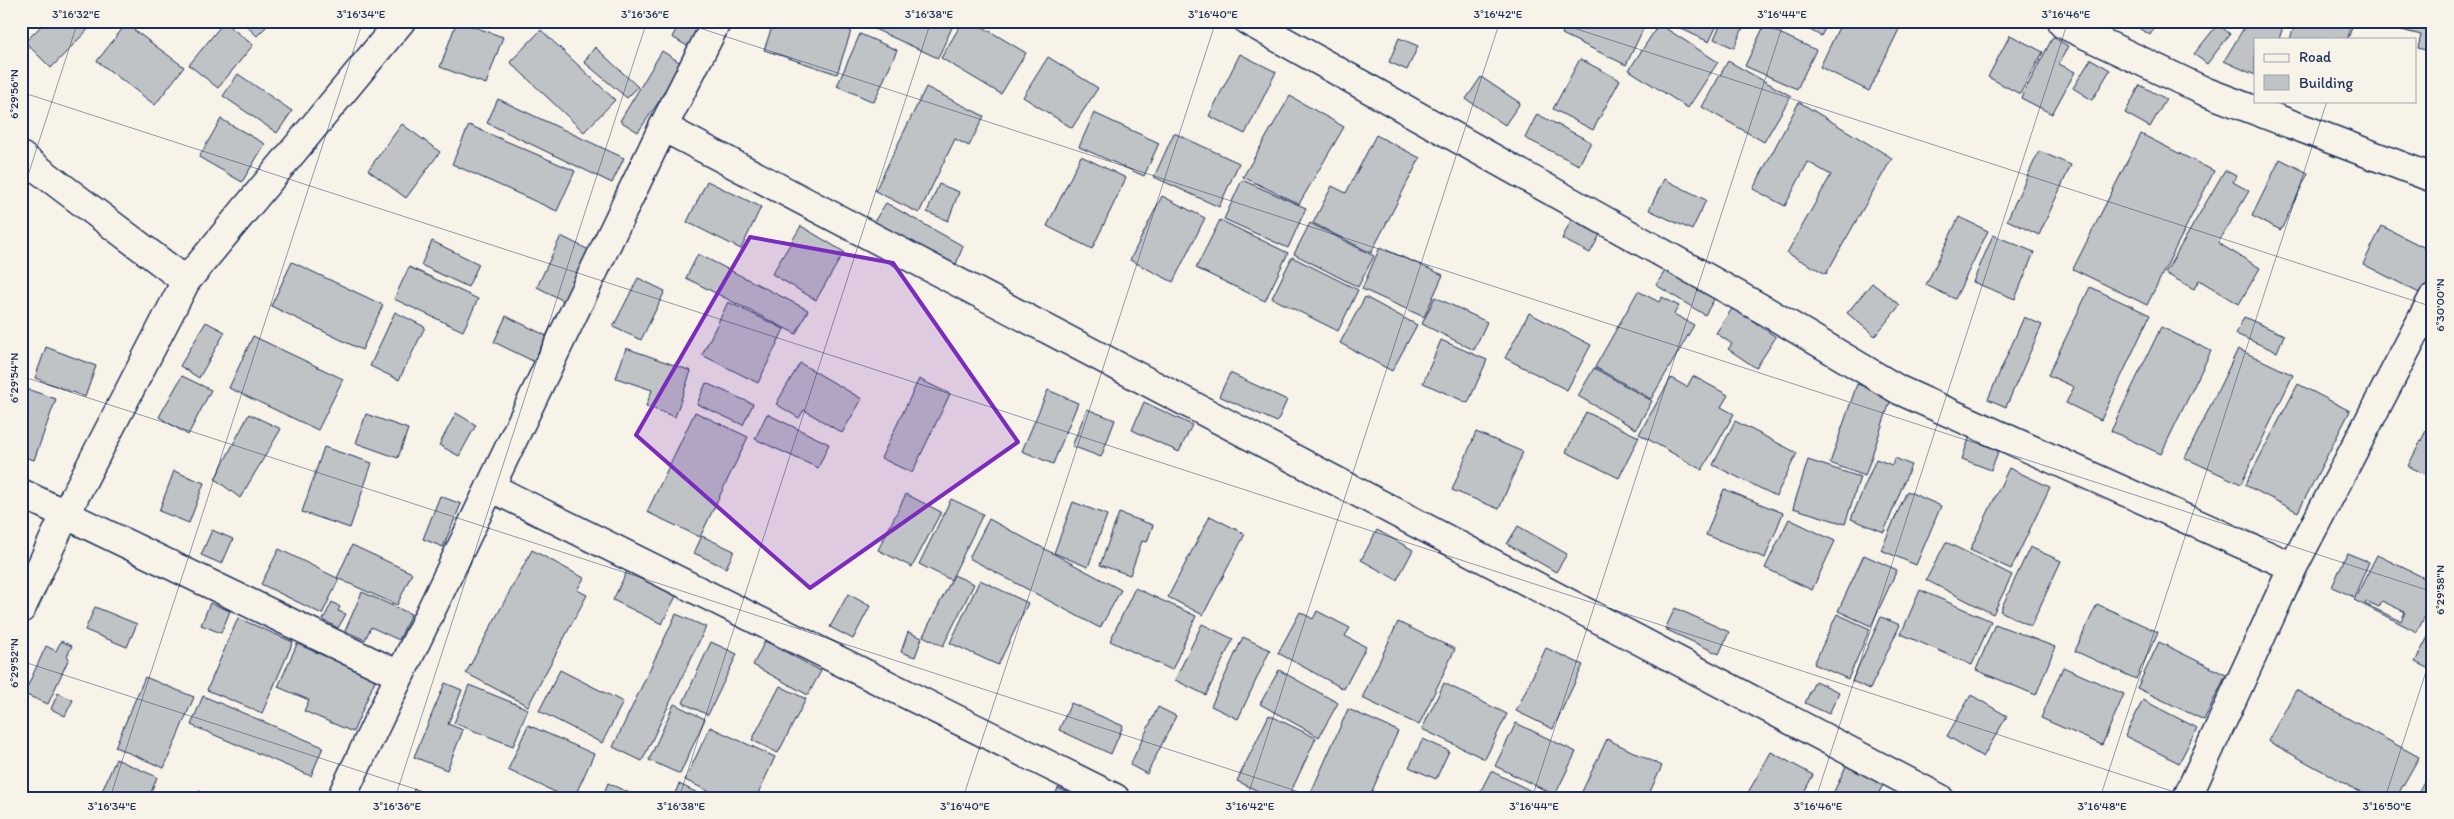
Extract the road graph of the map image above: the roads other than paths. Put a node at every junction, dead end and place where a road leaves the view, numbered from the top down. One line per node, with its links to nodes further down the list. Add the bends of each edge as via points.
1 (401, 21): 8 (street)
2 (718, 21): 5 (street)
3 (1248, 21): 13 (street, via 1766,311 1899,390)
4 (2061, 22): 7 (street, via 2204,91)
5 (662, 127): 10 (street); 18 (street)
6 (21, 156): 8 (street)
7 (2433, 178)
8 (186, 282): 12 (street)
9 (2433, 298): 13 (street)
10 (490, 487): 15 (street); 17 (street)
11 (21, 493): 12 (street)
12 (66, 513): 14 (street); 15 (street)
13 (2293, 567): 19 (street)
14 (21, 609)
15 (399, 675): 16 (street)
16 (341, 798)
17 (1115, 798)
18 (1940, 798)
19 (2187, 798)

